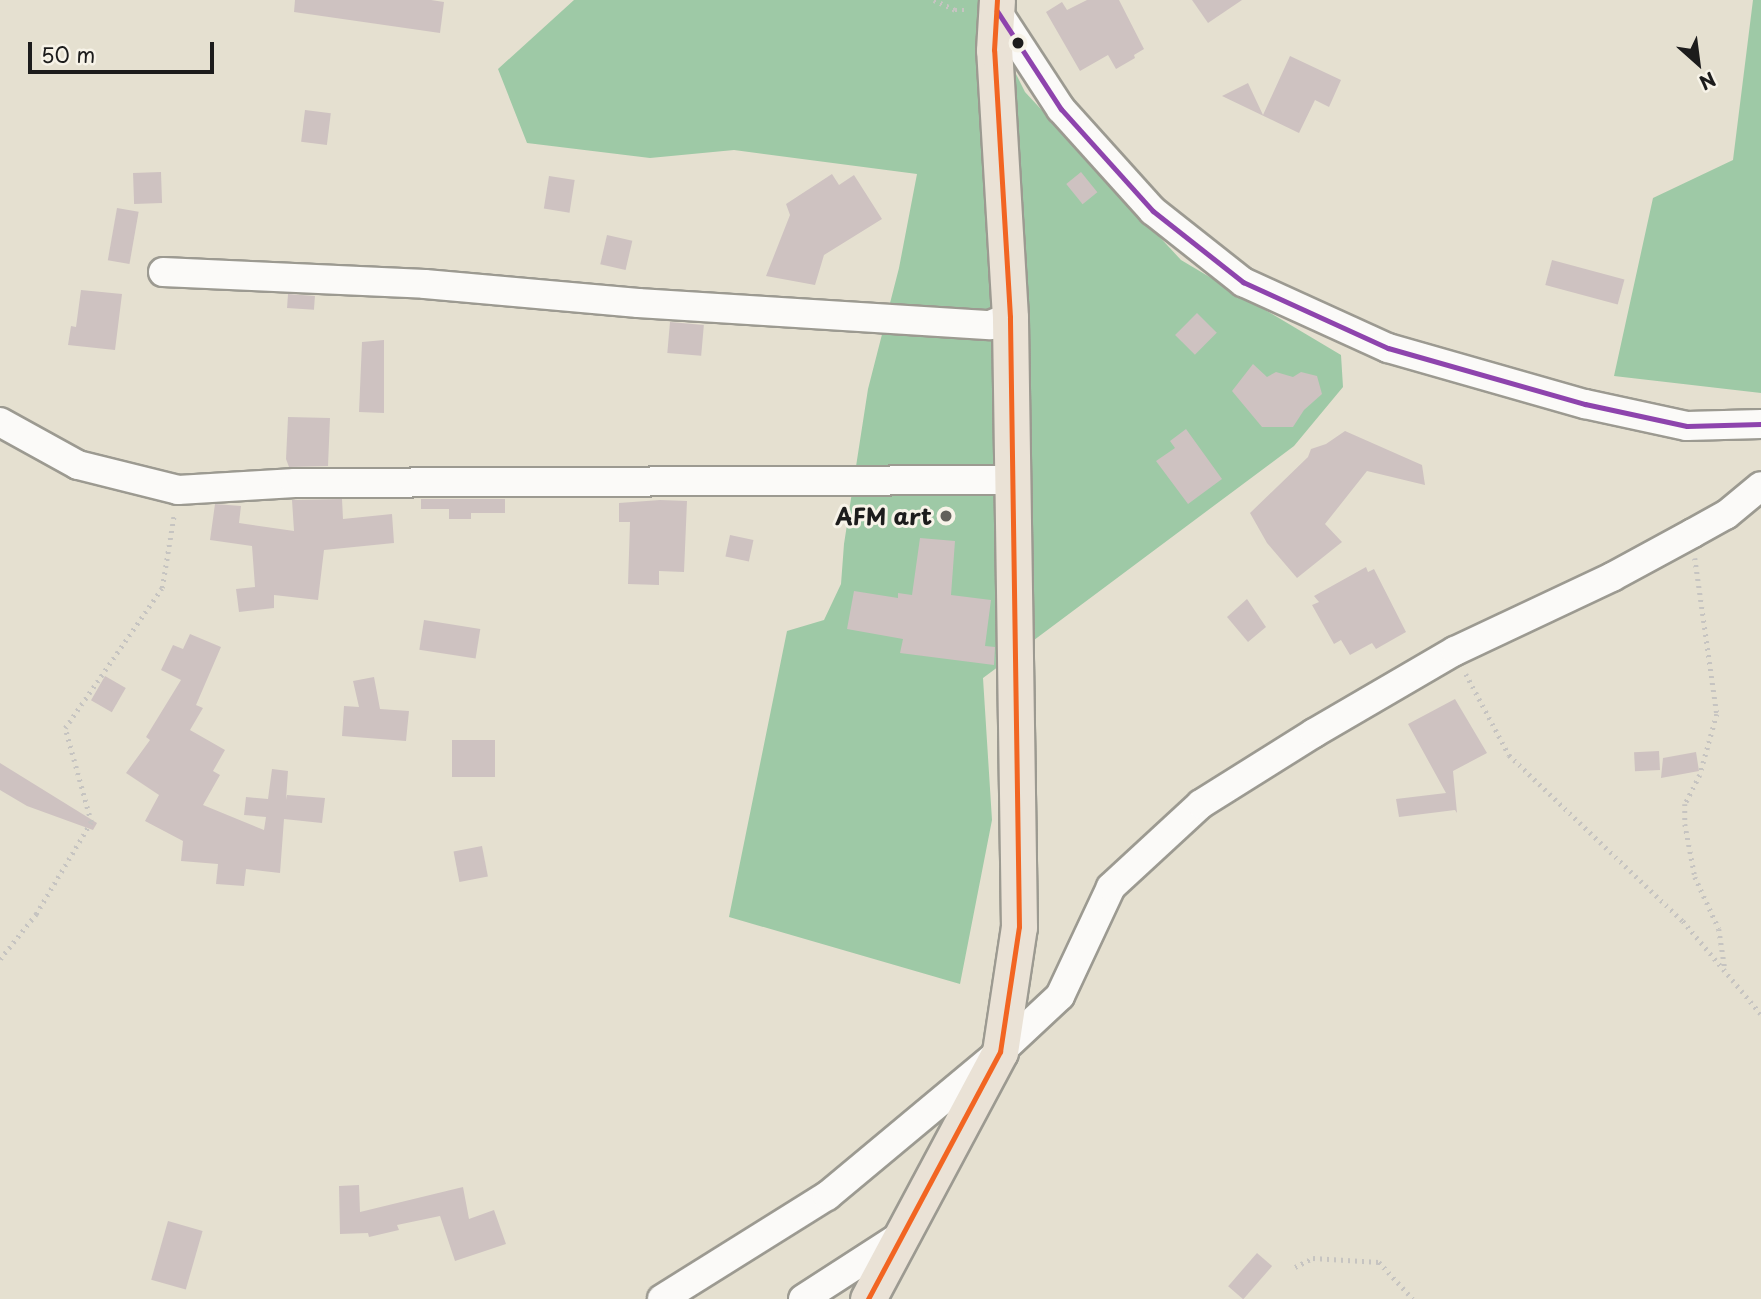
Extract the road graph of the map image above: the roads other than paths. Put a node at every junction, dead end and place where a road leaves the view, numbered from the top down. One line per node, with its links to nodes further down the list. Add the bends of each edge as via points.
1 (997, 5): 3 (main road, via 994,50); 5 (street, via 1061,109 1153,211 1243,282 1388,348 1585,404 1687,426)
2 (163, 272): 3 (street, via 425,284 990,326)
3 (1010, 317): 6 (main road)
4 (0, 422): 6 (street, via 78,465 178,490 295,483)
5 (1761, 424)
6 (1012, 480): 8 (main road, via 1019,927)
7 (1761, 486): 8 (street, via 1726,515 1612,577 1455,651 1201,804 1111,887 1060,996)
8 (1000, 1052): 9 (main road); 10 (street, via 827,1196)
9 (904, 1234): 11 (street); 12 (main road)
10 (662, 1299)
11 (803, 1299)
12 (868, 1299)

